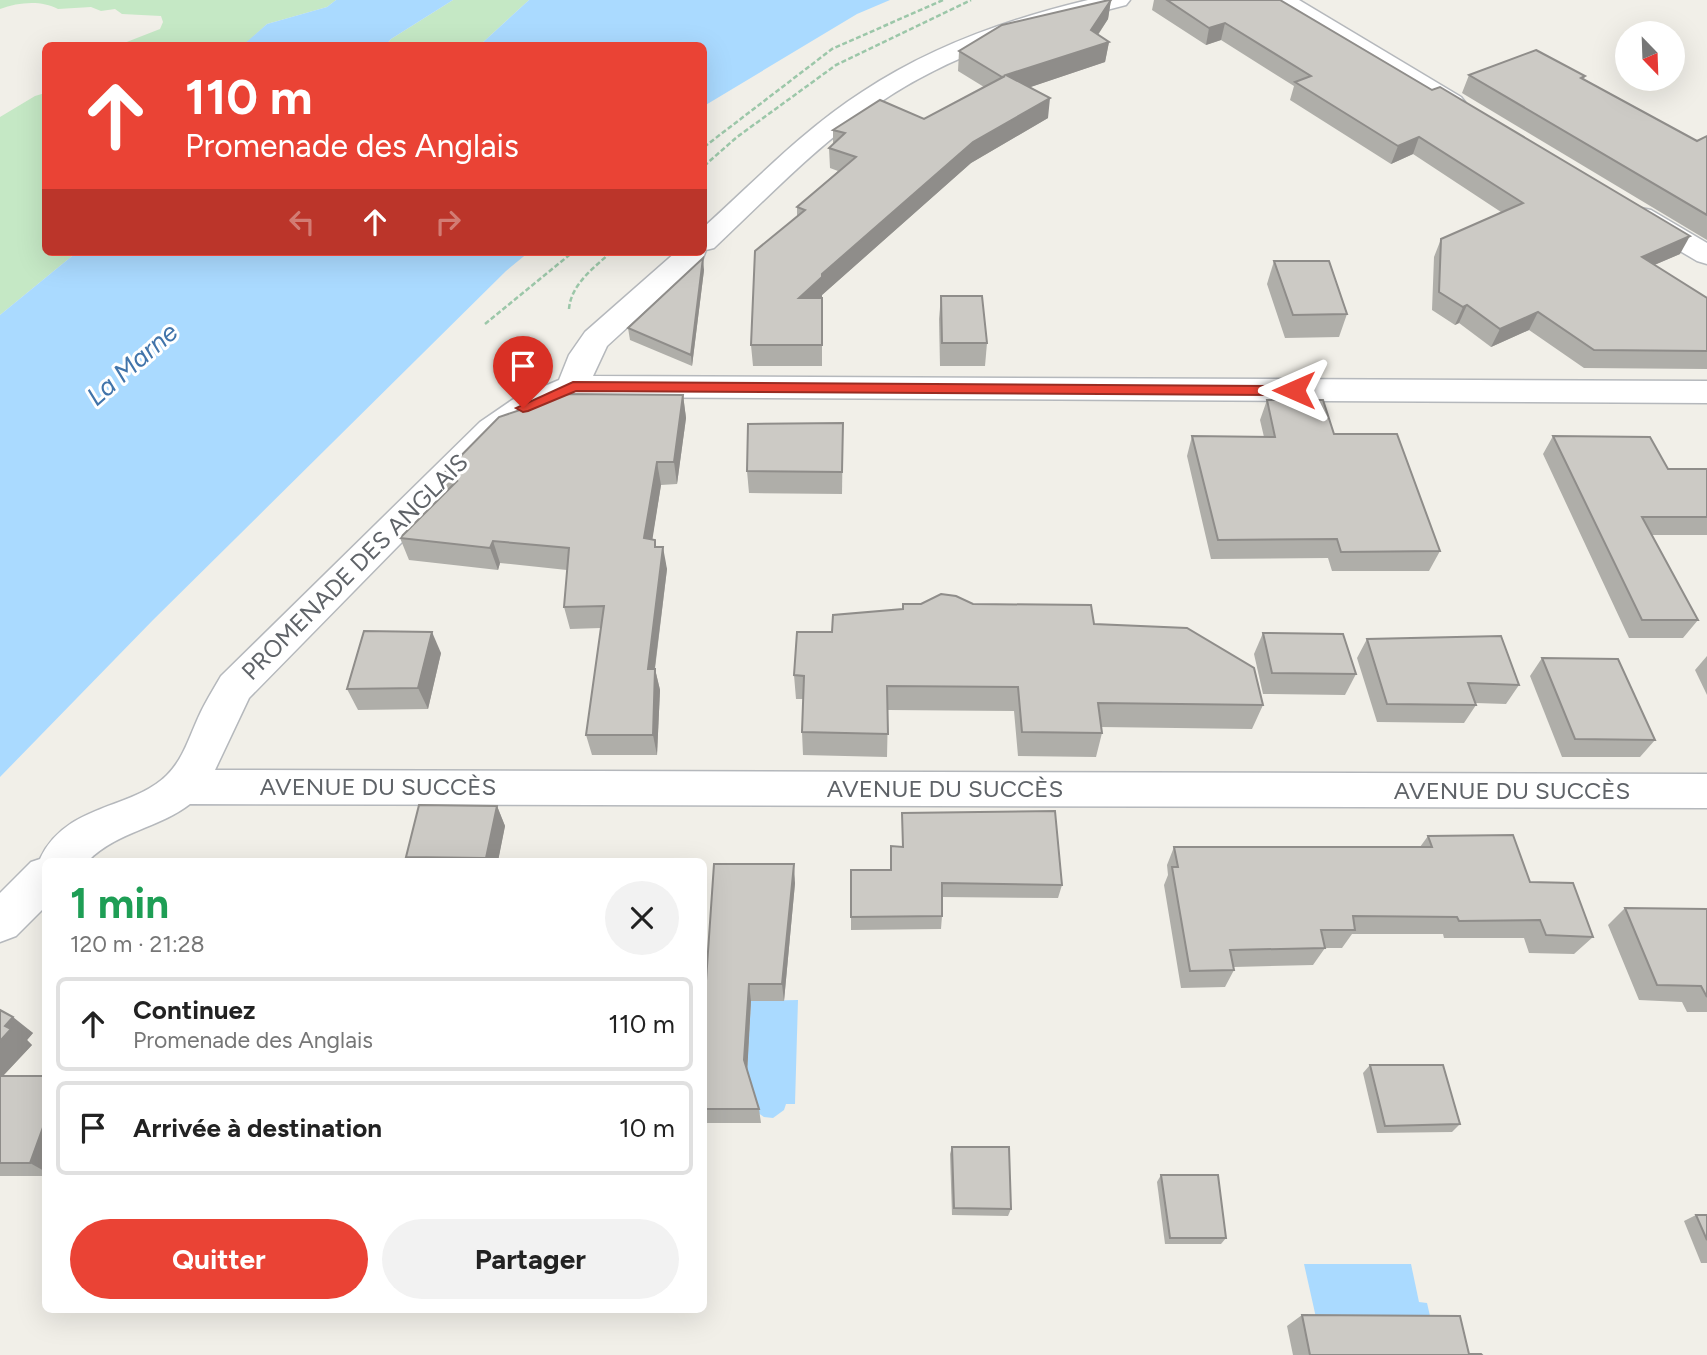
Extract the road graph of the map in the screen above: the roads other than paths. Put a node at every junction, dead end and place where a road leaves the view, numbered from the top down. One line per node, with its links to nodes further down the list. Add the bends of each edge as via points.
1 (1118, 0): 5 (street, via 1001,30 931,61 837,121)
2 (1283, 0): 3 (street)
3 (1471, 113)
4 (1625, 206): 6 (street)
5 (707, 239)
6 (1707, 255)
7 (689, 256): 8 (street, via 596,340 584,355)
8 (573, 386): 9 (street); 10 (street, PROMENADE DES ANGLAIS, via 523,408 492,430 235,687 206,750)
9 (1707, 393)
10 (182, 787): 11 (street, AVENUE DU SUCCÈS); 12 (street, PROMENADE DES ANGLAIS, via 163,801 82,839)
11 (1707, 792)
12 (63, 858)
13 (42, 880): 14 (street)
14 (0, 922)

